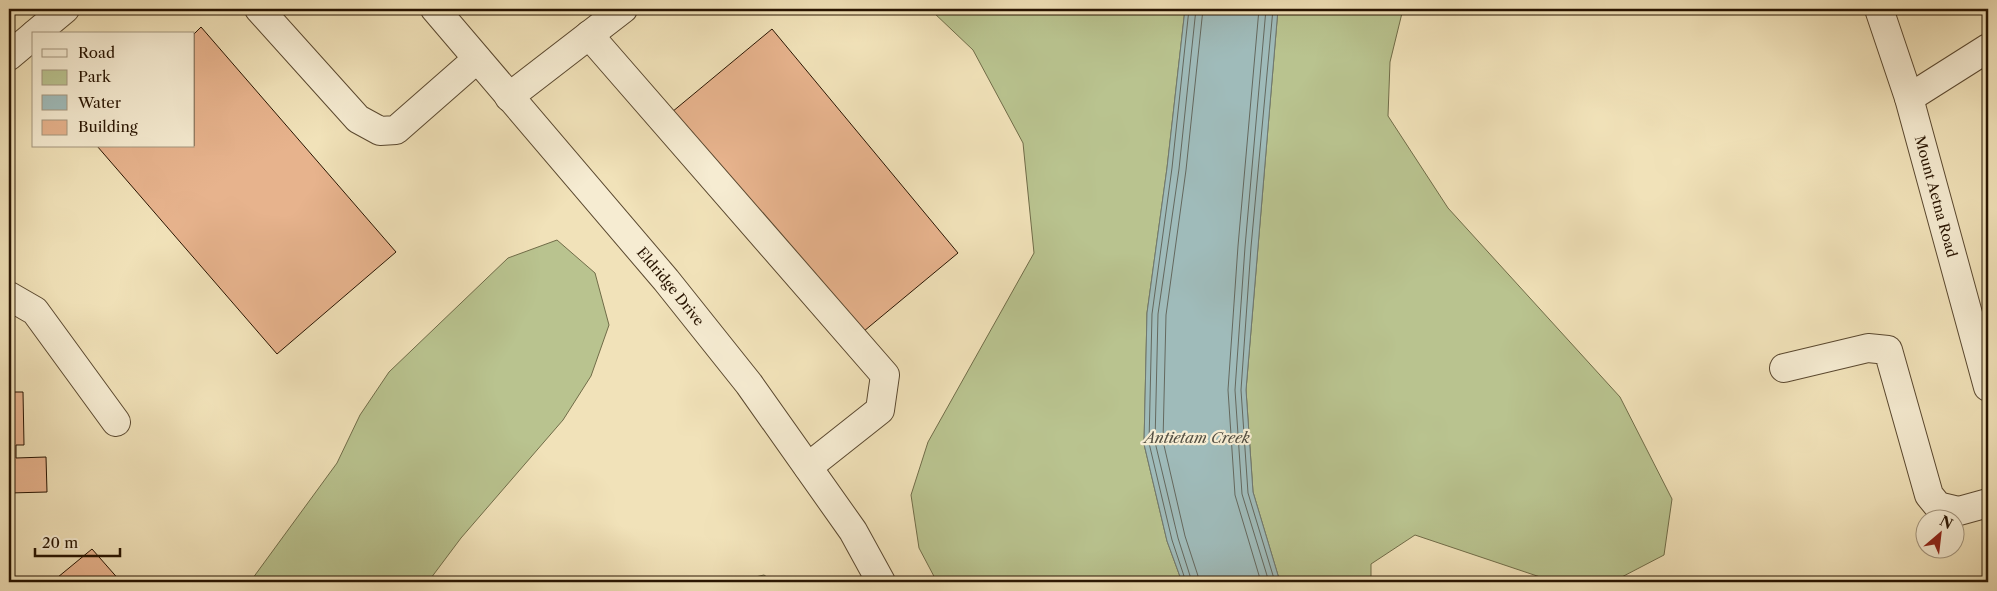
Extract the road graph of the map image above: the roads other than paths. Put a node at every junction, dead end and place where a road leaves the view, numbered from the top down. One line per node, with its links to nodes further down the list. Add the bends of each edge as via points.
1 (64, 9): 6 (street)
2 (259, 9): 11 (street, via 358,119 380,131 396,130)
3 (434, 9): 11 (street, Eldridge Drive)
4 (623, 9): 7 (street)
5 (1880, 9): 13 (street, Mount Aetna Road)
6 (36, 32)
7 (589, 35): 12 (street); 18 (street, via 885,375 880,410)
8 (32, 36): 10 (street)
9 (1988, 48): 13 (street)
10 (9, 56)
11 (478, 59): 12 (street, Eldridge Drive)
12 (510, 97): 18 (street, Eldridge Drive, via 666,280 749,384)
13 (1909, 98): 16 (street, Mount Aetna Road)
14 (9, 296): 17 (street, via 34,311)
15 (1784, 368): 19 (street, via 1868,348 1888,350 1930,495 1938,506 1959,511)
16 (1988, 387)
17 (116, 422)
18 (808, 467): 20 (street, Eldridge Drive, via 853,531)
19 (1988, 503)
20 (882, 582)

